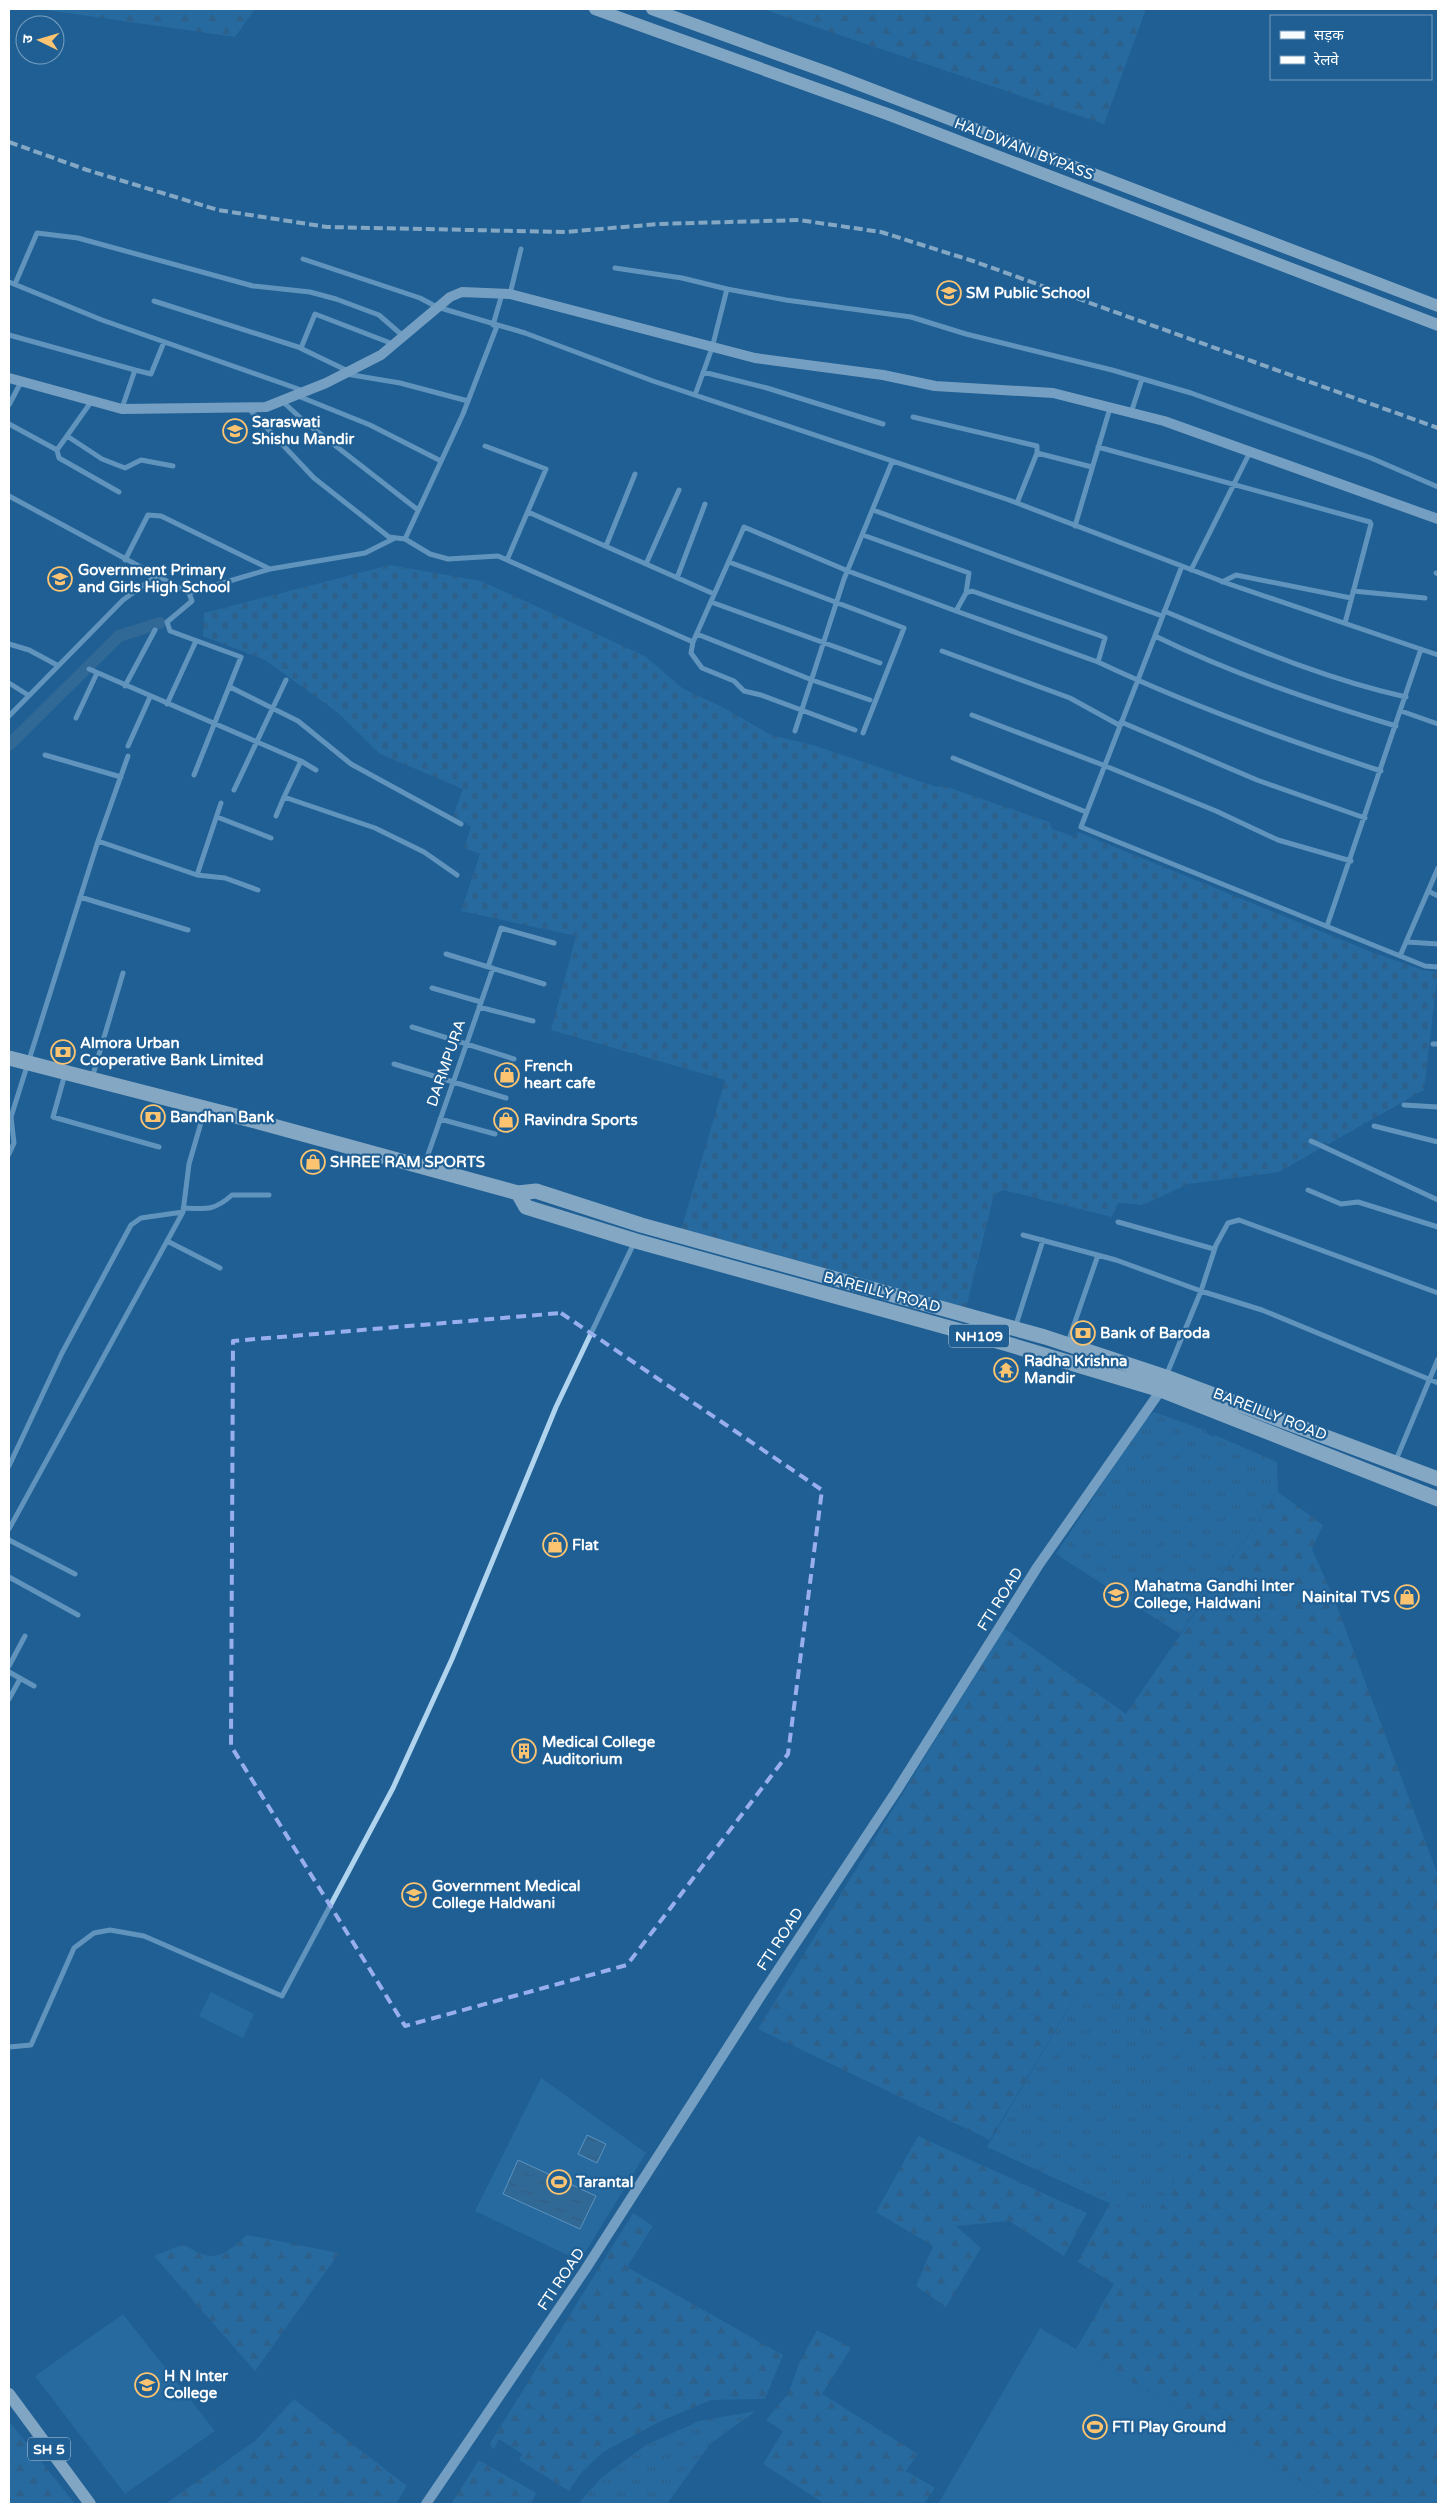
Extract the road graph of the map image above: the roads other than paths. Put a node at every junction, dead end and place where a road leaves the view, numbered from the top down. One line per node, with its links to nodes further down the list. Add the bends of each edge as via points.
1 (595, 9): 13 (main road, HALDWANI BYPASS, via 899,118)
2 (652, 9): 10 (main road, HALDWANI BYPASS, via 829,73)
3 (522, 249): 8 (street)
4 (303, 259): 11 (street, via 420,298)
5 (615, 268): 7 (street, via 682,278)
6 (12, 283): 15 (street, via 37,233 78,238 253,286 310,292 336,299 379,315); 16 (street)
7 (727, 289): 19 (street); 24 (street, via 911,317)
8 (506, 294): 11 (street, via 462,292); 12 (street); 19 (street)
9 (154, 301): 18 (street)
10 (1438, 306)
11 (437, 307): 12 (street); 15 (street)
12 (495, 325): 27 (street); 29 (street)
13 (1438, 325)
14 (9, 335): 20 (street)
15 (403, 336): 17 (street)
16 (164, 342): 20 (street, via 151,374); 26 (street)
17 (393, 344): 18 (street, via 315,314); 21 (street, via 381,355)
18 (301, 348): 21 (street)
19 (712, 348): 22 (street); 33 (street, via 755,358 883,375 935,386 1053,393)
20 (135, 370): 34 (street)
21 (346, 372): 26 (street); 29 (street)
22 (703, 372): 27 (street); 38 (street)
23 (9, 378): 25 (street)
24 (1142, 379): 35 (street); 51 (street, via 1192,393 1371,458)
25 (22, 382): 30 (street); 31 (street)
26 (300, 393): 28 (street); 45 (street)
27 (695, 395): 46 (street)
28 (281, 400): 32 (street, via 266,406); 57 (street)
29 (468, 401): 45 (street)
30 (91, 402): 34 (street); 39 (street)
31 (9, 406)
32 (247, 407): 34 (street); 63 (street, via 314,478 389,537)
33 (1110, 408): 35 (street); 41 (street)
34 (122, 409)
35 (1131, 413): 43 (street)
36 (913, 417): 44 (street, via 1035,445)
37 (9, 424): 42 (street)
38 (883, 424)
39 (67, 436): 42 (street); 47 (street, via 102,459 125,468 140,460)
40 (485, 446): 59 (street, via 546,469)
41 (1098, 447): 48 (street); 50 (street)
42 (57, 450): 53 (street, via 59,458)
43 (1250, 451): 50 (street); 60 (street)
44 (1037, 453): 48 (street); 55 (street)
45 (441, 461): 57 (street)
46 (892, 462): 55 (street); 58 (street)
47 (173, 466)
48 (1092, 467): 61 (street)
49 (635, 474): 65 (street)
50 (1234, 486): 72 (street); 77 (street, via 1370,522)
51 (1438, 487)
52 (679, 490): 69 (street)
53 (119, 492)
54 (9, 496): 66 (street)
55 (1017, 503): 61 (street)
56 (705, 504): 75 (street)
57 (418, 510): 64 (street)
58 (873, 510): 62 (street); 86 (street)
59 (528, 512): 65 (street); 67 (street)
60 (1438, 519)
61 (1075, 526): 70 (street)
62 (863, 535): 73 (street); 79 (street, via 969,574)
63 (395, 538): 64 (street); 71 (street, via 365,553)
64 (405, 539): 67 (street, via 430,554 448,558 498,556)
65 (606, 546): 69 (street)
66 (125, 560): 71 (street, via 148,515 161,516); 74 (street)
67 (507, 560): 92 (street)
68 (729, 562): 73 (street, via 744,527); 80 (street); 84 (street)
69 (646, 564): 75 (street)
70 (1182, 566): 72 (street); 86 (street)
71 (270, 569): 78 (street)
72 (1191, 570): 76 (street)
73 (848, 571): 84 (street); 85 (street)
74 (156, 576): 78 (street); 100 (street, via 122,600)
75 (677, 578): 80 (street)
76 (1222, 582): 81 (street, via 1236,575); 87 (street)
77 (1353, 591): 81 (street); 82 (street)
78 (188, 593): 91 (street, via 192,601 167,622 170,632)
79 (966, 593): 85 (street); 98 (street, via 972,590 1105,638)
80 (714, 594): 83 (street)
81 (1351, 598): 87 (street)
82 (1425, 598)
83 (711, 602): 89 (street); 93 (street)
84 (837, 602): 93 (street); 126 (street, via 904,628)
85 (956, 611): 98 (street)
86 (1163, 614): 90 (street); 111 (street, via 1284,661 1366,688)
87 (1345, 623): 95 (street)
88 (155, 630): 107 (street)
89 (697, 634): 92 (street); 104 (street)
90 (1154, 636): 105 (street); 123 (street, via 1306,699)
91 (196, 641): 108 (street, via 241,657); 113 (street)
92 (693, 642): 116 (street, via 692,653 702,668 734,681 744,691)
93 (824, 642): 99 (street); 104 (street)
94 (9, 644): 100 (street, via 29,650)
95 (1421, 649): 97 (street); 111 (street)
96 (942, 651): 120 (street, via 1070,698)
97 (1438, 655)
98 (1098, 662): 105 (street)
99 (880, 664)
100 (57, 665): 109 (street)
101 (89, 669): 102 (street)
102 (98, 673): 107 (street); 119 (street)
103 (286, 680): 114 (street)
104 (812, 680): 112 (street); 116 (street)
105 (1137, 680): 120 (street); 135 (street, via 1325,753)
106 (9, 683): 109 (street)
107 (125, 686): 110 (street)
108 (230, 687): 114 (street); 121 (street)
109 (28, 694): 118 (street)
110 (150, 697): 113 (street); 128 (street)
111 (1406, 697): 115 (street)
112 (870, 700)
113 (167, 704): 121 (street)
114 (273, 707): 127 (street); 145 (street, via 298,721 351,764)
115 (1401, 711): 122 (street); 123 (street)
116 (801, 712): 124 (street); 125 (street)
117 (972, 715): 133 (street)
118 (9, 716)
119 (76, 718)
120 (1120, 723): 133 (street); 144 (street, via 1257,780)
121 (216, 724): 127 (street); 136 (street)
122 (1438, 724)
123 (1396, 726): 135 (street)
124 (856, 730)
125 (795, 731)
126 (864, 733)
127 (258, 742): 132 (street); 138 (street)
128 (128, 746)
129 (45, 755): 137 (street)
130 (128, 756): 137 (street)
131 (953, 758): 141 (street)
132 (301, 761): 134 (street); 139 (street)
133 (1104, 765): 141 (street); 148 (street, via 1278,840)
134 (316, 770)
135 (1381, 771): 144 (street)
136 (194, 775)
137 (121, 777): 147 (street)
138 (234, 790)
139 (284, 797): 142 (street); 151 (street, via 375,828 424,852)
140 (221, 803): 143 (street)
141 (1086, 812): 156 (street, via 1081,827)
142 (276, 816)
143 (217, 817): 146 (street); 150 (street)
144 (1365, 818): 148 (street)
145 (461, 824)
146 (271, 838)
147 (98, 841): 150 (street); 155 (street)
148 (1351, 861): 156 (street)
149 (1438, 868): 153 (street)
150 (197, 875): 152 (street, via 225,878)
151 (457, 875)
152 (258, 890)
153 (1428, 891): 154 (street); 158 (street)
154 (1438, 896)
155 (80, 897): 157 (street); 174 (street)
156 (1327, 926): 162 (street)
157 (188, 930)
158 (1407, 942): 160 (street); 162 (street)
159 (554, 943): 164 (street, DARMPURA, via 501,928)
160 (1438, 944)
161 (446, 954): 164 (street)
162 (1400, 956): 163 (street, via 1425,966)
163 (1438, 967)
164 (490, 968): 166 (street); 168 (street, DARMPURA)
165 (123, 973): 177 (street)
166 (544, 984)
167 (432, 988): 168 (street)
168 (480, 1005): 169 (street); 171 (street, DARMPURA)
169 (533, 1021)
170 (412, 1026): 171 (street)
171 (466, 1045): 173 (street); 178 (street, DARMPURA)
172 (9, 1058): 174 (highway, BAREILLY ROAD / NH109)
173 (514, 1059)
174 (29, 1063): 176 (highway, BAREILLY ROAD / NH109); 189 (street, via 10,1121 14,1142)
175 (394, 1064): 178 (street)
176 (66, 1073): 177 (highway, BAREILLY ROAD / NH109); 188 (street, via 52,1117)
177 (91, 1080): 182 (highway, BAREILLY ROAD / NH109)
178 (453, 1083): 179 (street); 183 (street, DARMPURA)
179 (506, 1098)
180 (1404, 1104): 181 (street)
181 (1438, 1107)
182 (205, 1109): 190 (highway, BAREILLY ROAD / NH109); 195 (street, via 189,1164)
183 (440, 1119): 185 (street); 190 (street, DARMPURA)
184 (1374, 1126): 187 (street)
185 (495, 1134)
186 (1311, 1140): 194 (street)
187 (1438, 1142)
188 (159, 1147)
189 (9, 1154)
190 (423, 1167): 192 (highway, BAREILLY ROAD / NH109)
191 (1308, 1190): 198 (street, via 1341,1204 1358,1202)
192 (518, 1193): 197 (highway, BAREILLY ROAD / NH109, via 536,1191); 202 (highway, BAREILLY ROAD / NH109, via 526,1207)
193 (269, 1195): 195 (street, via 232,1195 220,1206)
194 (1438, 1199)
195 (183, 1210): 201 (street); 215 (street, via 141,1218 131,1225 62,1353)
196 (1118, 1222): 203 (street)
197 (641, 1225): 202 (highway); 208 (highway, BAREILLY ROAD / NH109)
198 (1438, 1227)
199 (1023, 1235): 200 (street)
200 (1043, 1240): 204 (street); 208 (street)
201 (167, 1241): 205 (street); 219 (street)
202 (636, 1241): 213 (highway, BAREILLY ROAD / NH109); 230 (street, via 556,1407 452,1659 393,1788 282,1996 144,1936 110,1930 94,1933 74,1948 31,2046)
203 (1214, 1249): 206 (street); 207 (street, via 1223,1228 1239,1220)
204 (1098, 1255): 206 (street); 209 (street)
205 (220, 1268)
206 (1201, 1291): 211 (street, via 1262,1310); 213 (street)
207 (1438, 1293)
208 (1014, 1329): 209 (highway, BAREILLY ROAD / NH109)
209 (1067, 1344): 213 (highway, BAREILLY ROAD / NH109)
210 (1438, 1359): 211 (street)
211 (1431, 1380): 212 (street); 214 (street)
212 (1438, 1382)
213 (1163, 1384): 214 (highway, BAREILLY ROAD / NH109); 216 (highway, BAREILLY ROAD / NH109); 233 (street, FTI ROAD, via 1038,1566 897,1790 590,2263)
214 (1395, 1462): 216 (highway); 217 (highway, BAREILLY ROAD / NH109)
215 (9, 1466)
216 (1388, 1479): 218 (highway, BAREILLY ROAD / NH109)
217 (1438, 1479)
218 (1438, 1499)
219 (9, 1528)
220 (9, 1540): 221 (street)
221 (75, 1574)
222 (9, 1577): 223 (street)
223 (78, 1615)
224 (25, 1636): 225 (street)
225 (9, 1666)
226 (9, 1672): 227 (street)
227 (20, 1679): 228 (street); 229 (street)
228 (34, 1686)
229 (9, 1699)
230 (9, 2047)
231 (9, 2394): 232 (main road, SH 5)
232 (90, 2504)
233 (426, 2504)

